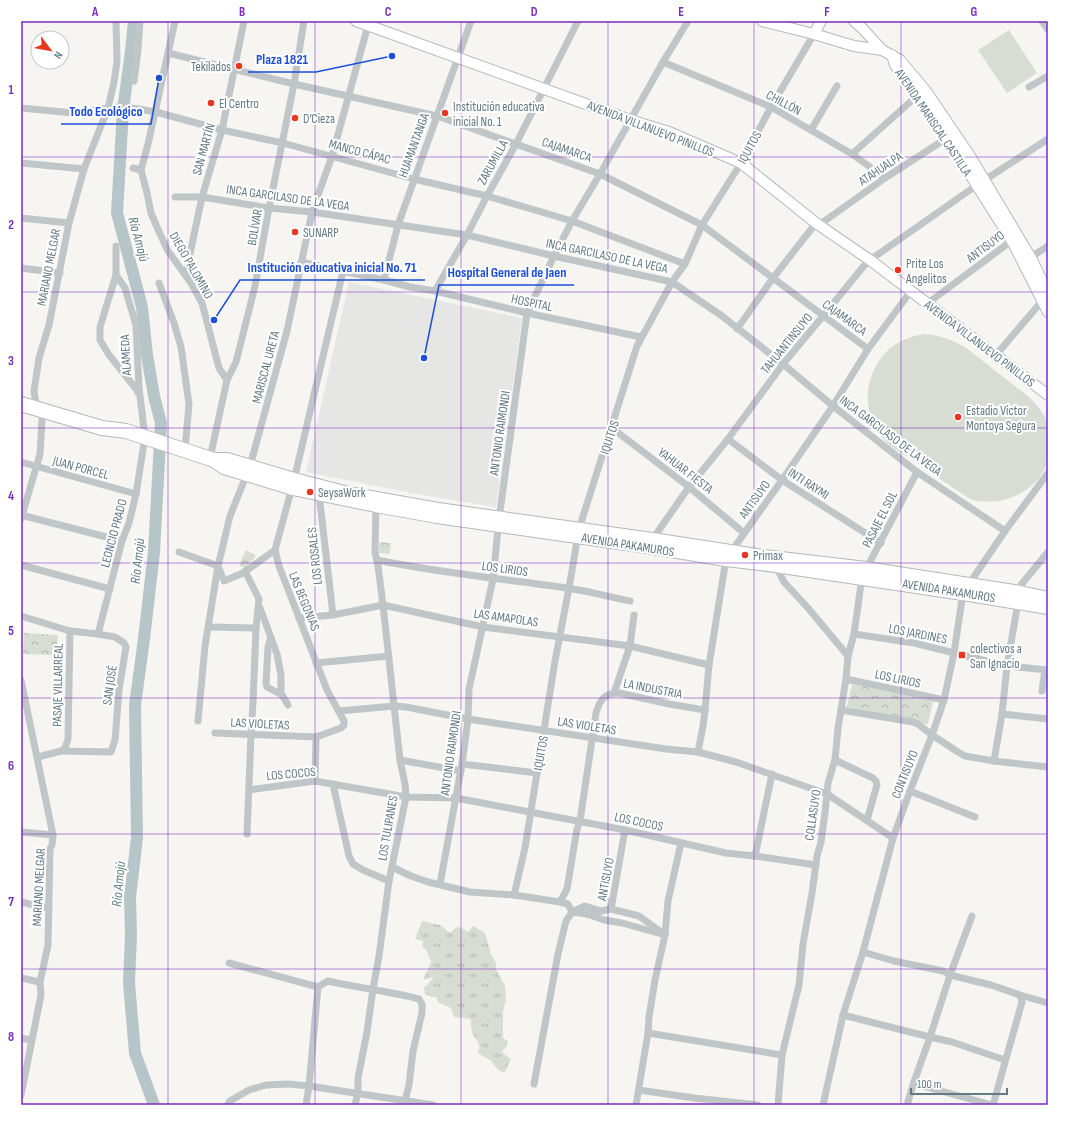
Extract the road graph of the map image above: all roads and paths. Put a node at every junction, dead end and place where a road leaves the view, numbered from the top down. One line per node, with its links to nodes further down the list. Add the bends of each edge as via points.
1 (116, 21): 32 (street, MARIANO MELGAR, via 117,62)
2 (140, 21): 23 (street)
3 (176, 21): 18 (street)
4 (244, 21): 21 (street, SAN MARTÍN)
5 (304, 21): 24 (street, BOLÍVAR)
6 (356, 21): 14 (street, AVENIDA VILLANUEVO PINILLOS)
7 (471, 21): 19 (street, HUAMANTANGA)
8 (578, 21): 27 (street, ZARUMILLA)
9 (688, 21): 20 (street, ANTONIO RAIMONDI)
10 (762, 21): 16 (street)
11 (822, 21): 16 (street, IQUITOS)
12 (854, 21): 17 (street)
13 (1042, 21): 15 (street)
14 (369, 23): 19 (street, AVENIDA VILLANUEVO PINILLOS); 29 (street, MARISCAL URETA)
15 (1048, 30)
16 (814, 34): 17 (street, via 854,46); 30 (street, IQUITOS)
17 (882, 50): 28 (street, AVENIDA MARISCAL CASTILLA, via 900,60)
18 (168, 53): 21 (street, CAJAMARCA); 33 (street)
19 (458, 58): 27 (street, AVENIDA VILLANUEVO PINILLOS); 34 (street, HUAMANTANGA)
20 (663, 62): 30 (street, CHILLÓN); 35 (street, ANTONIO RAIMONDI)
21 (234, 69): 24 (street, CAJAMARCA); 36 (street, SAN MARTÍN)
22 (1048, 76): 26 (street)
23 (134, 81)
24 (294, 84): 29 (street, CAJAMARCA); 40 (street, BOLÍVAR)
25 (836, 86): 37 (street)
26 (1029, 87)
27 (544, 88): 35 (street, AVENIDA VILLANUEVO PINILLOS); 41 (street, ZARUMILLA)
28 (922, 93): 38 (street, AVENIDA MARISCAL CASTILLA); 42 (street)
29 (349, 96): 34 (street, CAJAMARCA); 43 (street, MARISCAL URETA)
30 (771, 107): 37 (street, CHILLÓN); 45 (street, IQUITOS)
31 (21, 108): 32 (street, MANCO CÁPAC, via 73,113)
32 (108, 108): 33 (street, MANCO CÁPAC); 47 (street, MARIANO MELGAR)
33 (156, 112): 36 (street, MANCO CÁPAC); 48 (street)
34 (437, 116): 41 (street, CAJAMARCA); 51 (street, HUAMANTANGA)
35 (630, 120): 45 (street, AVENIDA VILLANUEVO PINILLOS, via 669,132); 49 (street, ANTONIO RAIMONDI)
36 (222, 130): 40 (street, MANCO CÁPAC); 55 (street, SAN MARTÍN)
37 (811, 130): 42 (street, CHILLÓN)
38 (951, 136): 50 (street, ATAHUALPA); 52 (street, AVENIDA MARISCAL CASTILLA)
39 (1048, 139): 52 (street, TAHUANTINSUYO)
40 (283, 143): 43 (street, MANCO CÁPAC); 56 (street, BOLÍVAR)
41 (516, 144): 49 (street, CAJAMARCA); 53 (street, ZARUMILLA)
42 (852, 154): 50 (street, CHILLÓN)
43 (332, 156): 51 (street, MANCO CÁPAC); 57 (street, MARISCAL URETA)
44 (21, 163): 47 (street)
45 (741, 163): 61 (street, AVENIDA VILLANUEVO PINILLOS); 63 (street, IQUITOS)
46 (133, 168): 48 (street)
47 (84, 169): 60 (street, MARIANO MELGAR)
48 (141, 170): 81 (street, DIEGO PALOMINO, via 151,213 160,234 168,251)
49 (600, 174): 59 (street, ANTONIO RAIMONDI); 63 (street, CAJAMARCA)
50 (885, 178): 61 (street, ATAHUALPA)
51 (414, 179): 53 (street, MANCO CÁPAC); 62 (street, HUAMANTANGA)
52 (980, 183): 65 (street, AVENIDA MARISCAL CASTILLA); 69 (street, TAHUANTINSUYO)
53 (486, 196): 59 (street, MANCO CÁPAC); 64 (street, ZARUMILLA)
54 (175, 197): 55 (street, INCA GARCILASO DE LA VEGA)
55 (202, 197): 56 (street, INCA GARCILASO DE LA VEGA); 81 (street, SAN MARTÍN, via 187,268)
56 (269, 208): 57 (street, INCA GARCILASO DE LA VEGA); 94 (street, BOLÍVAR, via 251,307 236,362)
57 (312, 212): 62 (street, INCA GARCILASO DE LA VEGA); 71 (street, MARISCAL URETA)
58 (21, 218): 60 (street)
59 (572, 221): 68 (street, ANTONIO RAIMONDI); 72 (street, MANCO CÁPAC)
60 (69, 223): 75 (street, MARIANO MELGAR)
61 (818, 224): 69 (street, AVENIDA VILLANUEVO PINILLOS); 77 (street, ATAHUALPA)
62 (398, 225): 64 (street, INCA GARCILASO DE LA VEGA); 78 (street, HUAMANTANGA)
63 (702, 225): 72 (street, IQUITOS); 77 (street, CAJAMARCA)
64 (467, 235): 68 (street, INCA GARCILASO DE LA VEGA); 82 (street, ZARUMILLA)
65 (1015, 238): 70 (street, AVENIDA MARISCAL CASTILLA); 85 (street, ANTISUYO)
66 (116, 246): 76 (street)
67 (1048, 246): 70 (street)
68 (554, 256): 79 (street, INCA GARCILASO DE LA VEGA); 87 (street, ANTONIO RAIMONDI)
69 (870, 260): 83 (street, AVENIDA VILLANUEVO PINILLOS); 88 (street, TAHUANTINSUYO)
70 (1027, 260): 84 (street, AVENIDA MARISCAL CASTILLA)
71 (302, 262): 74 (street, HOSPITAL); 108 (street, MARISCAL URETA, via 287,331)
72 (685, 264): 79 (street, IQUITOS)
73 (21, 268): 75 (street)
74 (343, 271): 78 (street, HOSPITAL); 112 (street)
75 (60, 273): 98 (street, MARIANO MELGAR, via 39,358 34,391)
76 (116, 275): 100 (street, ALAMEDA, via 125,288 136,325); 100 (street, via 100,327 100,340 137,390)
77 (773, 278): 88 (street, CAJAMARCA); 89 (street, ATAHUALPA)
78 (384, 280): 82 (street, HOSPITAL)
79 (672, 282): 89 (street, INCA GARCILASO DE LA VEGA); 90 (street, IQUITOS)
80 (160, 283): 104 (street, via 180,347 189,404)
81 (191, 283): 94 (street, DIEGO PALOMINO, via 202,303 219,368)
82 (435, 291): 87 (street, HOSPITAL)
83 (911, 291): 85 (street, AVENIDA VILLANUEVO PINILLOS); 91 (street, ANTISUYO)
84 (1046, 299): 86 (street, AVENIDA MARISCAL CASTILLA); 92 (street)
85 (928, 303): 92 (street, AVENIDA VILLANUEVO PINILLOS)
86 (1048, 312)
87 (527, 313): 90 (street, HOSPITAL); 118 (street, ANTONIO RAIMONDI)
88 (823, 316): 91 (street, CAJAMARCA); 93 (street, TAHUANTINSUYO)
89 (737, 329): 93 (street, INCA GARCILASO DE LA VEGA)
90 (641, 337): 101 (street, IQUITOS)
91 (868, 349): 99 (street, ANTISUYO)
92 (996, 355): 96 (street, AVENIDA VILLANUEVO PINILLOS)
93 (783, 364): 99 (street, INCA GARCILASO DE LA VEGA); 103 (street, TAHUANTINSUYO)
94 (226, 380): 105 (street, BOLÍVAR)
95 (21, 395): 98 (highway)
96 (1048, 395)
97 (21, 404): 98 (highway)
98 (37, 405): 102 (highway, AVENIDA PAKAMUROS, via 102,428); 107 (street, MARIANO MELGAR, via 42,420)
99 (833, 406): 109 (street, INCA GARCILASO DE LA VEGA); 111 (street, ANTISUYO)
100 (142, 407): 102 (street, ALAMEDA)
101 (612, 428): 113 (street, YAHUAR FIESTA); 120 (street, IQUITOS)
102 (149, 438): 104 (highway, AVENIDA PAKAMUROS); 114 (street, LEONCIO PRADO)
103 (728, 438): 111 (street, INTI RAYMI); 113 (street, TAHUANTINSUYO)
104 (182, 449): 105 (highway, AVENIDA PAKAMUROS)
105 (212, 459): 108 (highway, AVENIDA PAKAMUROS, via 224,467)
106 (21, 462): 107 (street, JUAN PORCEL)
107 (37, 467): 114 (street, JUAN PORCEL); 117 (street, MARIANO MELGAR)
108 (249, 470): 112 (highway, AVENIDA PAKAMUROS); 132 (street, MARISCAL URETA, via 230,516)
109 (917, 472): 119 (street, INCA GARCILASO DE LA VEGA); 124 (street, PASAJE EL SOL)
110 (1047, 477): 119 (street, CONTISUYO)
111 (782, 480): 121 (street, ANTISUYO); 124 (street, INTI RAYMI)
112 (293, 484): 115 (highway, AVENIDA PAKAMUROS); 118 (highway, AVENIDA PAKAMUROS); 125 (street, LAS BEGONIAS)
113 (689, 486): 121 (street, YAHUAR FIESTA); 122 (street, TAHUANTINSUYO)
114 (136, 494): 123 (street, LEONCIO PRADO)
115 (319, 494): 116 (highway, AVENIDA PAKAMUROS); 145 (street, LOS ROSALES)
116 (376, 505): 118 (highway, AVENIDA PAKAMUROS); 129 (street, LOS TULIPANES)
117 (21, 516): 123 (street)
118 (499, 522): 120 (highway, AVENIDA PAKAMUROS); 135 (street, ANTONIO RAIMONDI)
119 (1004, 531): 137 (street, CONTISUYO)
120 (579, 533): 122 (highway, AVENIDA PAKAMUROS); 128 (highway, AVENIDA PAKAMUROS); 136 (street, IQUITOS)
121 (744, 533): 128 (street, ANTISUYO)
122 (652, 540): 128 (highway, AVENIDA PAKAMUROS)
123 (122, 541): 138 (street, LEONCIO PRADO)
124 (881, 543): 134 (street, PASAJE EL SOL)
125 (275, 550): 133 (street); 148 (street, LAS BEGONIAS, via 278,566)
126 (179, 552): 132 (street)
127 (1048, 552): 139 (street, via 1021,585)
128 (728, 556): 131 (highway, AVENIDA PAKAMUROS); 134 (highway, AVENIDA PAKAMUROS); 162 (street, ANTISUYO)
129 (377, 560): 135 (street, LOS LIRIOS); 142 (street, LOS TULIPANES)
130 (21, 565): 138 (street)
131 (776, 565): 134 (highway, AVENIDA PAKAMUROS); 160 (street, via 784,582)
132 (218, 566): 133 (street, via 224,581); 149 (street, MARISCAL URETA)
133 (245, 571): 143 (street, via 260,599)
134 (864, 573): 137 (highway, AVENIDA PAKAMUROS); 154 (street, COLLASUYO)
135 (493, 579): 136 (street, LOS LIRIOS); 150 (street, ANTONIO RAIMONDI)
136 (569, 588): 141 (street, LOS LIRIOS); 156 (street, IQUITOS)
137 (966, 589): 139 (highway, AVENIDA PAKAMUROS); 158 (street, CONTISUYO)
138 (110, 590): 153 (street, LEONCIO PRADO)
139 (1019, 597): 140 (highway, AVENIDA PAKAMUROS); 144 (highway, AVENIDA PAKAMUROS); 163 (street)
140 (1048, 599)
141 (630, 601)
142 (383, 605): 145 (street, LAS AMAPOLAS); 150 (street, LAS AMAPOLAS); 159 (street, LOS TULIPANES)
143 (259, 606): 151 (street); 155 (street)
144 (1048, 607)
145 (333, 615): 148 (street, LAS AMAPOLAS)
146 (634, 615): 157 (street)
147 (21, 616): 152 (street)
148 (299, 618): 161 (street, LAS BEGONIAS)
149 (209, 626): 151 (street); 180 (street, MARISCAL URETA)
150 (483, 627): 156 (street, LAS AMAPOLAS); 178 (street, ANTONIO RAIMONDI, via 469,689)
151 (256, 628): 184 (street)
152 (70, 630): 153 (street); 188 (street, PASAJE VILLARREAL, via 68,739)
153 (98, 634): 188 (street, SAN JOSÉ, via 115,638 124,643 126,648 118,690 115,740 111,752)
154 (854, 634): 158 (street, LOS JARDINES, via 914,643); 160 (street, COLLASUYO)
155 (272, 637): 169 (street, via 281,675); 169 (street, via 266,684)
156 (560, 637): 157 (street, LAS AMAPOLAS); 182 (street, IQUITOS)
157 (630, 646): 162 (street, LAS AMAPOLAS); 168 (street)
158 (954, 653): 163 (street, LOS JARDINES); 170 (street, CONTISUYO)
159 (389, 656): 161 (street); 172 (street, LOS TULIPANES)
160 (848, 656): 165 (street, COLLASUYO)
161 (316, 663): 176 (street, LAS BEGONIAS)
162 (708, 665): 174 (street, ANTISUYO)
163 (1007, 666): 164 (street, LOS JARDINES); 177 (street)
164 (1047, 670): 167 (street)
165 (846, 679): 170 (street, LOS LIRIOS); 175 (street, COLLASUYO)
166 (21, 680): 173 (street, MARIANO MELGAR)
167 (1042, 691)
168 (614, 693): 174 (street, LA INDUSTRIA); 187 (street, LA INDUSTRIA, via 605,696 599,703)
169 (282, 695): 171 (street)
170 (944, 700): 185 (street, CONTISUYO)
171 (288, 705)
172 (394, 706): 176 (street, LAS VIOLETAS); 178 (street, LAS VIOLETAS); 191 (street, LOS TULIPANES)
173 (24, 709): 190 (street, MARIANO MELGAR)
174 (705, 710): 189 (street, ANTISUYO)
175 (841, 710): 185 (street, via 913,722); 192 (street, COLLASUYO)
176 (339, 711): 181 (street, LAS BEGONIAS)
177 (1002, 714): 179 (street); 193 (street)
178 (468, 719): 182 (street, LAS VIOLETAS); 195 (street, ANTONIO RAIMONDI)
179 (1048, 719)
180 (198, 721)
181 (344, 721): 186 (street, LAS VIOLETAS, via 341,728)
182 (545, 730): 187 (street, LAS VIOLETAS); 196 (street, IQUITOS)
183 (215, 733): 184 (street, LAS VIOLETAS)
184 (251, 735): 186 (street, LAS VIOLETAS); 200 (street)
185 (932, 735): 193 (street, via 962,754); 201 (street, CONTISUYO)
186 (316, 737): 198 (street)
187 (592, 738): 189 (street, LAS VIOLETAS); 208 (street)
188 (62, 751): 190 (street)
189 (698, 752): 197 (street, LAS VIOLETAS)
190 (38, 757): 212 (street, MARIANO MELGAR)
191 (400, 760): 195 (street); 203 (street, LOS TULIPANES)
192 (835, 760): 202 (street, COLLASUYO); 207 (street, via 876,781)
193 (994, 761): 194 (street)
194 (1048, 766)
195 (462, 767): 196 (street); 204 (street, ANTONIO RAIMONDI)
196 (536, 774): 205 (street, IQUITOS)
197 (772, 774): 202 (street, LAS VIOLETAS); 215 (street)
198 (315, 781): 199 (street, LOS COCOS); 200 (street, LOS COCOS)
199 (333, 784): 203 (street, LOS COCOS); 218 (street, via 353,864)
200 (248, 790): 211 (street)
201 (910, 791): 206 (street); 213 (street, CONTISUYO)
202 (827, 794): 207 (street, LAS VIOLETAS); 216 (street, COLLASUYO)
203 (406, 797): 204 (street, LOS COCOS); 217 (street, LOS TULIPANES)
204 (456, 798): 205 (street, LOS COCOS); 219 (street, ANTONIO RAIMONDI)
205 (531, 812): 208 (street, LOS COCOS); 220 (street, IQUITOS)
206 (975, 817)
207 (867, 820): 213 (street, LAS VIOLETAS)
208 (580, 821): 209 (street, LOS COCOS); 222 (street, via 567,889)
209 (625, 830): 214 (street, LOS COCOS); 224 (street, ANTISUYO)
210 (21, 832): 212 (street)
211 (247, 834)
212 (53, 835): 223 (street, MARIANO MELGAR, via 50,849)
213 (893, 838): 230 (street, CONTISUYO)
214 (681, 843): 215 (street, LOS COCOS, via 726,853); 229 (street, via 669,895)
215 (756, 856): 216 (street, LOS COCOS)
216 (816, 866): 244 (street, COLLASUYO, via 799,985)
217 (392, 867): 218 (street, LOS TULIPANES); 219 (street, via 411,876)
218 (389, 881): 236 (street, LOS TULIPANES)
219 (440, 884): 220 (street, via 470,892)
220 (514, 895): 222 (street)
221 (21, 902): 223 (street)
222 (560, 902): 226 (street, via 568,904)
223 (49, 908): 234 (street, MARIANO MELGAR, via 48,945)
224 (611, 909): 225 (street, ANTISUYO); 229 (street, via 639,916)
225 (601, 911): 226 (street, via 585,906); 227 (street, ANTISUYO)
226 (572, 912): 227 (street); 247 (street, via 562,935)
227 (587, 914): 229 (street)
228 (972, 916): 232 (street)
229 (665, 935): 240 (street, via 655,980)
230 (863, 952): 232 (street, via 943,971); 239 (street, CONTISUYO)
231 (229, 963): 235 (street)
232 (950, 975): 237 (street); 241 (street)
233 (21, 978): 234 (street)
234 (40, 982): 243 (street, MARIANO MELGAR, via 41,995)
235 (318, 987): 236 (street, via 328,981); 248 (street)
236 (373, 989): 250 (street, LOS TULIPANES, via 358,1078); 252 (street, via 419,999 422,1004)
237 (1020, 995): 238 (street); 245 (street, via 1022,1002)
238 (1048, 1003)
239 (844, 1015): 241 (street); 260 (street, CONTISUYO)
240 (648, 1033): 244 (street); 249 (street)
241 (930, 1037): 245 (street); 246 (street)
242 (21, 1038): 243 (street)
243 (31, 1040): 251 (street, MARIANO MELGAR)
244 (782, 1055): 259 (street, COLLASUYO)
245 (1005, 1060): 262 (street)
246 (914, 1082): 261 (street); 262 (street)
247 (534, 1084)
248 (309, 1086): 250 (street); 253 (street, via 266,1085 249,1090 230,1101); 254 (street)
249 (638, 1090): 257 (street); 258 (street)
250 (358, 1093): 252 (street); 255 (street, LOS TULIPANES)
251 (21, 1095)
252 (405, 1103): 256 (street)
253 (229, 1105)
254 (306, 1105)
255 (355, 1105)
256 (433, 1105)
257 (636, 1105)
258 (758, 1105)
259 (778, 1105)
260 (823, 1105)
261 (907, 1105)
262 (992, 1105)

